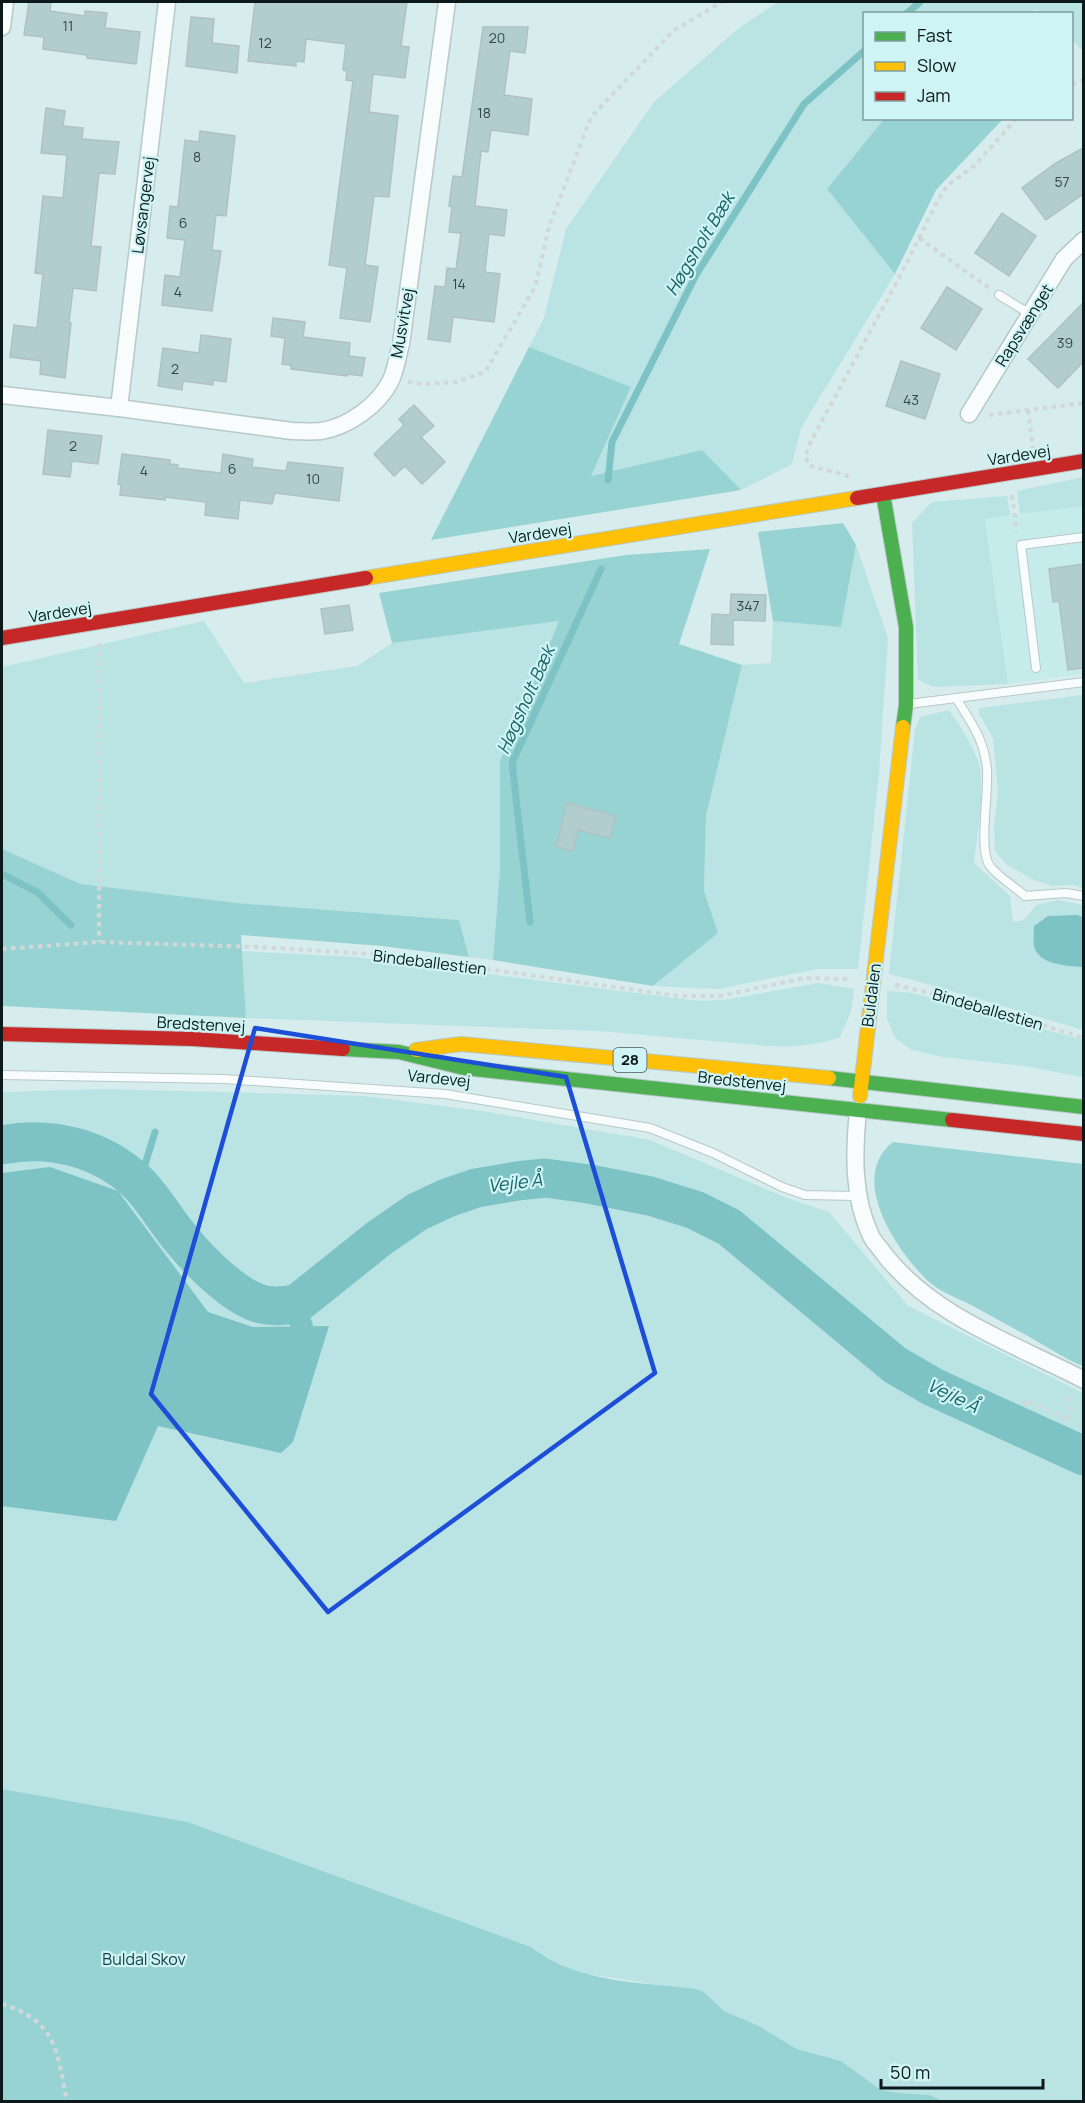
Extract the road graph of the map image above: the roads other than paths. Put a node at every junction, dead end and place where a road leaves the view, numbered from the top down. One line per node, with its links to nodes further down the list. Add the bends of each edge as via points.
1 (5, 2): 4 (street)
2 (167, 2): 9 (street, Løvsangervej)
3 (447, 2): 9 (street, Musvitvej, via 401,344 391,379 381,395 343,424 322,431 292,431)
4 (2, 27)
5 (1083, 240): 7 (street, Rapsvænget, via 1064,259)
6 (999, 295): 7 (lane)
7 (1030, 314): 10 (street, Rapsvænget)
8 (2, 395): 9 (street, Musvitvej)
9 (119, 408)
10 (969, 414)
11 (1083, 461): 12 (main road, Vardevej)
12 (884, 494): 14 (main road, Vardevej); 18 (main road, Buldalen, via 906,627)
13 (1083, 537): 15 (lane, via 1021,545)
14 (2, 638)
15 (1036, 668)
16 (1083, 682): 17 (lane)
17 (956, 698): 18 (lane); 19 (lane, via 981,738 987,768 984,848 988,865 1025,896)
18 (906, 705): 23 (main road, Buldalen)
19 (1083, 896)
20 (2, 1034): 21 (main road, Bredstenvej / 28, via 192,1039)
21 (399, 1052): 23 (main road, Bredstenvej / 28, via 461,1044); 25 (main road, Bredstenvej / 28, via 464,1068)
22 (2, 1075): 27 (lane, Vardevej, via 224,1079 444,1094 650,1128 713,1152 782,1188 805,1195)
23 (861, 1081): 24 (main road, Bredstenvej / 28); 25 (main road, Buldalen)
24 (1083, 1107)
25 (858, 1110): 26 (main road, Bredstenvej / 28); 27 (street, Buldalen)
26 (1083, 1134)
27 (857, 1196): 28 (street, Buldalen, via 871,1237 897,1271 925,1295 959,1318)
28 (1081, 1379)

